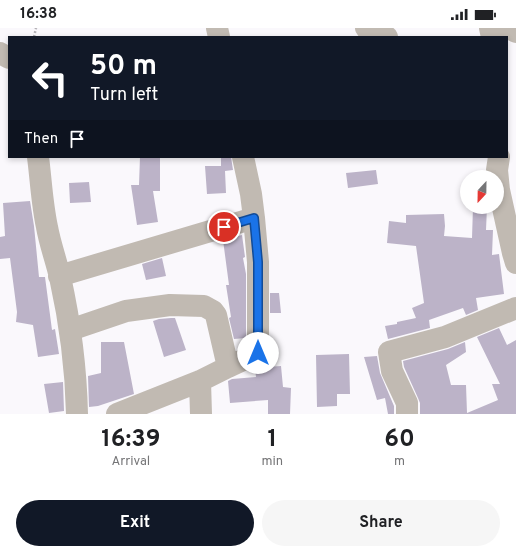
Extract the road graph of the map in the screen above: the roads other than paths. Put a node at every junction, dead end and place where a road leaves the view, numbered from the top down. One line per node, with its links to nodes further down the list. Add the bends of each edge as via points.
1 (366, 28): 4 (street)
2 (509, 28): 3 (street)
3 (516, 32)
4 (385, 36)
5 (38, 158): 10 (street, via 47,227)
6 (243, 158): 8 (street)
7 (500, 158): 9 (street, via 497,170 499,190)
8 (254, 218): 10 (street); 13 (street, via 258,262 258,353)
9 (516, 262)
10 (60, 276): 12 (street)
11 (516, 308): 18 (street, via 445,337 390,352 392,371 407,403)
12 (70, 330): 13 (street, via 126,311 170,305 204,306 216,315); 15 (street)
13 (228, 367): 14 (street)
14 (200, 381): 16 (street); 17 (street)
15 (77, 414)
16 (117, 414)
17 (201, 414)
18 (407, 414)

